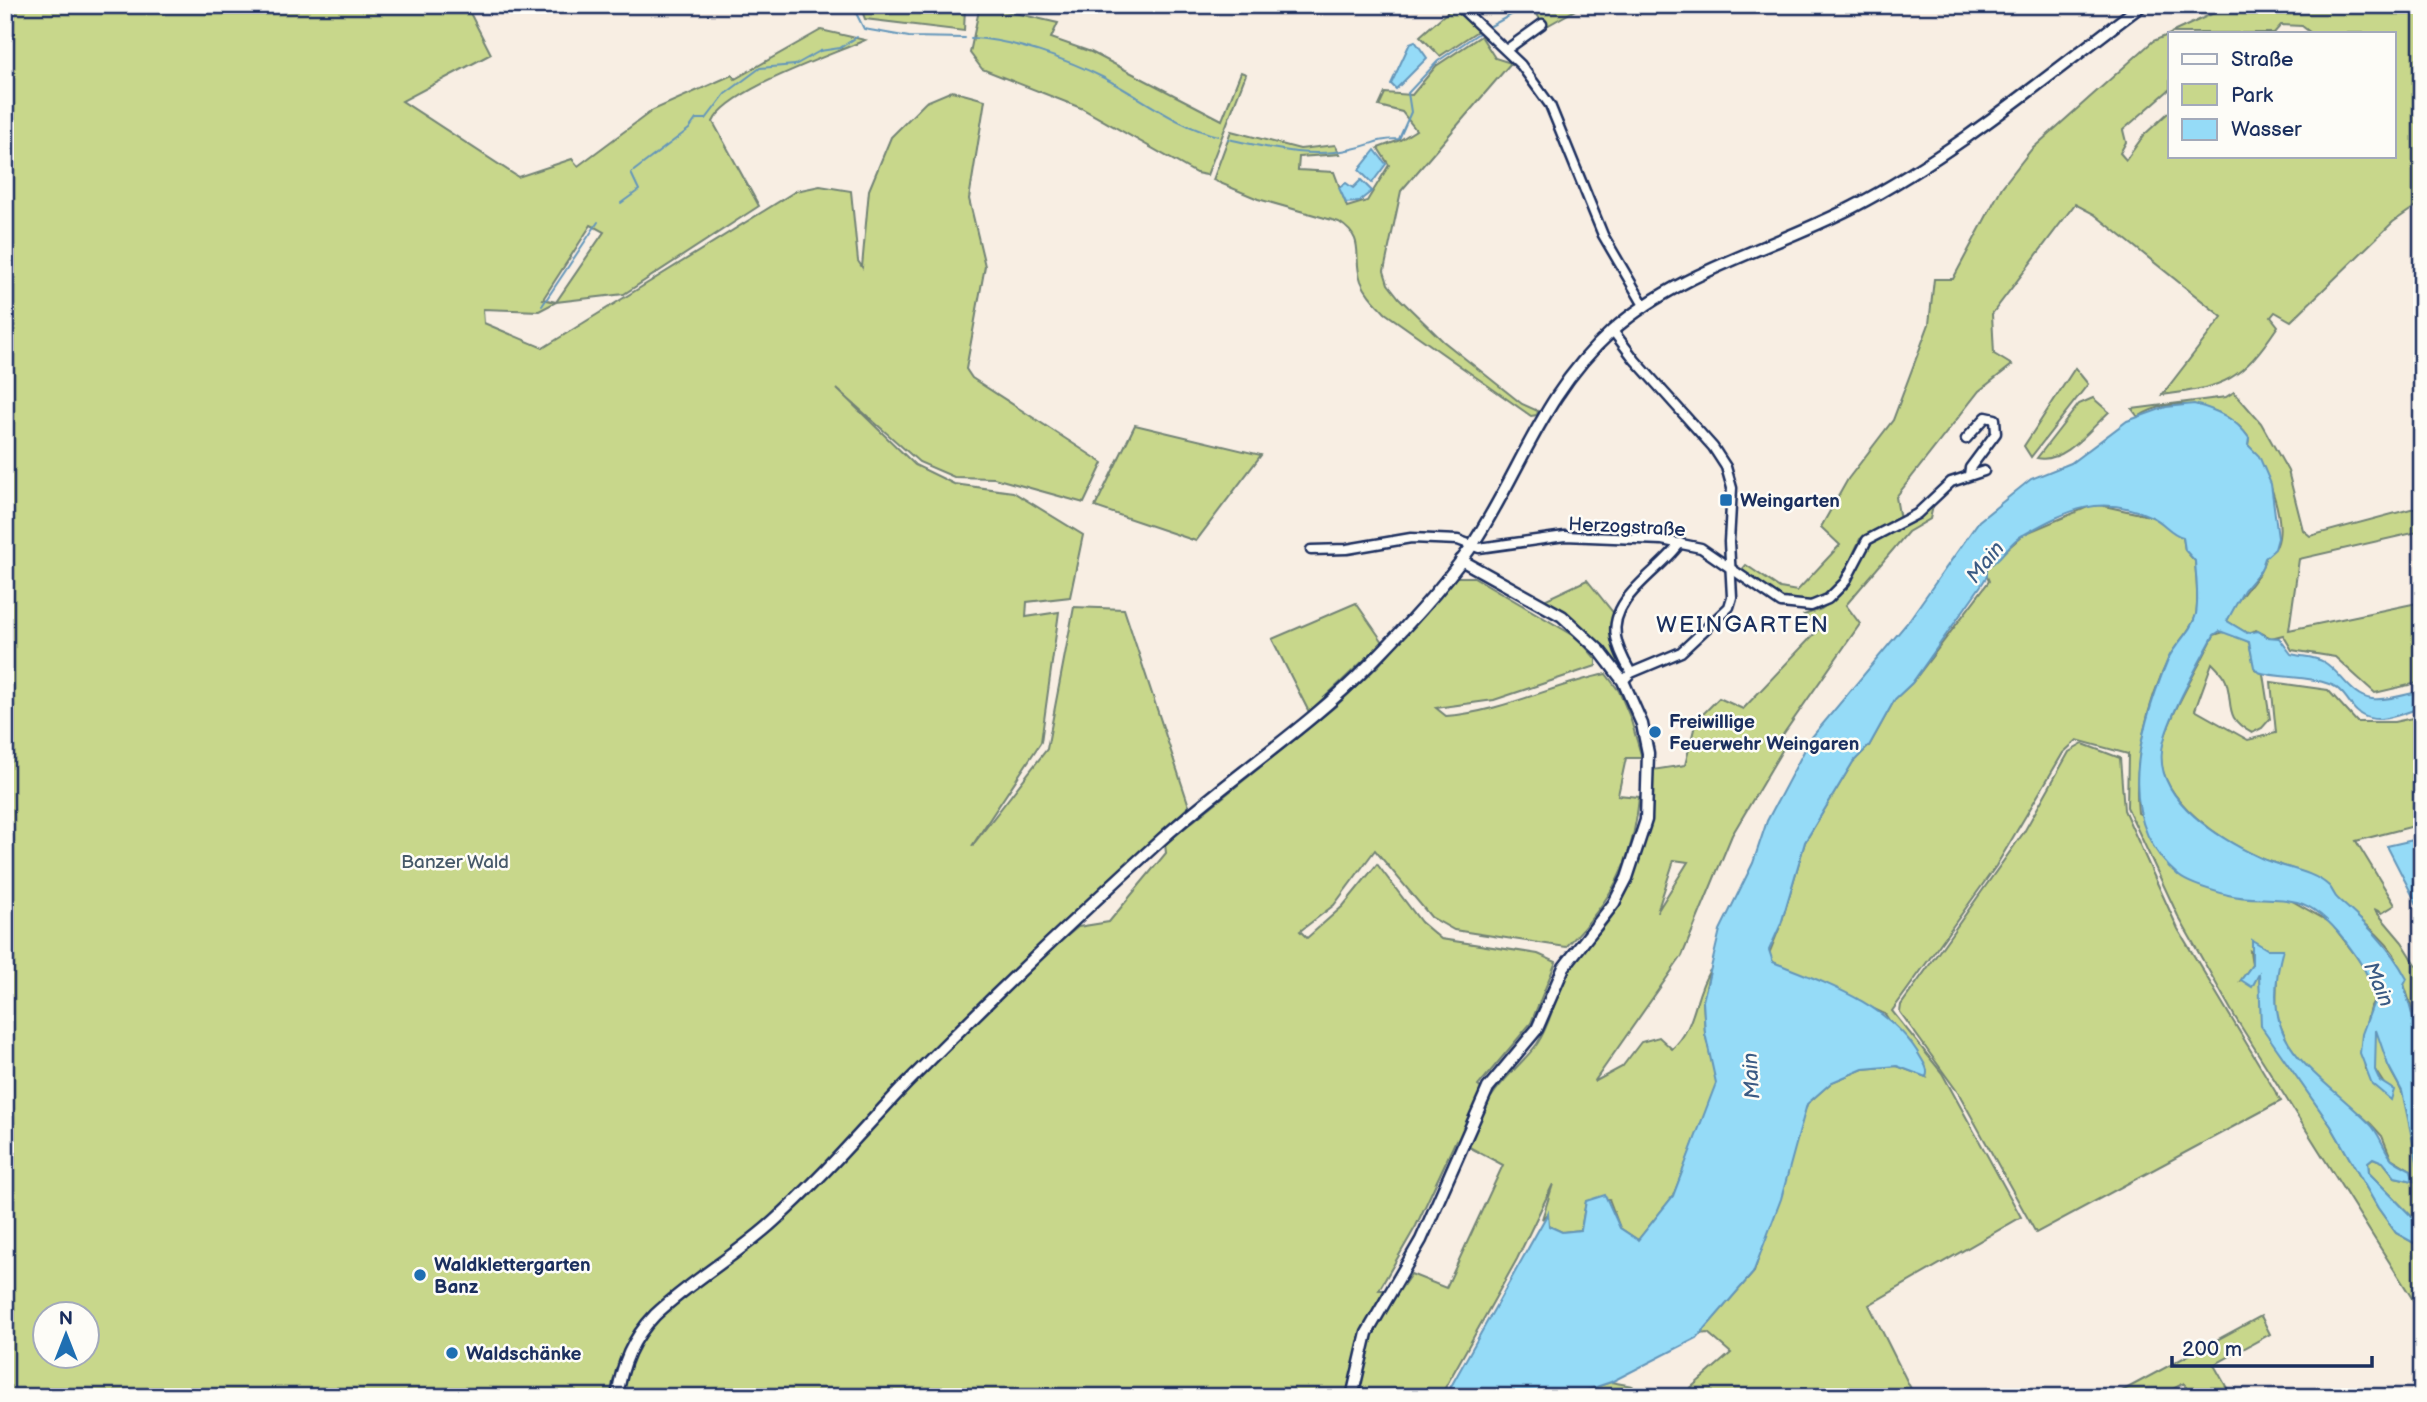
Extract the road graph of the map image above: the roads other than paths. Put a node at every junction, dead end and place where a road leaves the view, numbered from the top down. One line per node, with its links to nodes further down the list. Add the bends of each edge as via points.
1 (1458, 5): 4 (street)
2 (2142, 5): 5 (street, via 1983,125 1889,186)
3 (1542, 24): 4 (street)
4 (1506, 50): 5 (street, via 1555,114 1603,235)
5 (1645, 307): 6 (street)
6 (1613, 331): 11 (street, via 1571,377 1535,427); 14 (street, via 1718,453 1730,478)
7 (1966, 439): 9 (street, via 1986,417 1995,419 1996,433)
8 (1984, 471): 9 (street)
9 (1969, 475): 14 (street, Herzogstraße, via 1951,482 1917,514 1867,540 1844,582 1819,605 1781,603)
10 (1680, 543): 11 (street, Herzogstraße, via 1582,536 1488,548); 14 (street, Herzogstraße, via 1701,548); 15 (street, via 1638,585 1618,620 1617,645)
11 (1471, 545): 12 (street, Herzogstraße, via 1421,537); 13 (street)
12 (1311, 550)
13 (1461, 560): 15 (street, via 1562,616); 16 (street, via 1350,684 1190,813 964,1026 776,1220 655,1315 628,1353)
14 (1731, 571): 15 (street, via 1732,597 1717,622 1681,652)
15 (1627, 677): 17 (street, via 1645,739 1647,802 1627,878 1595,930 1563,967 1537,1029 1488,1088 1421,1240 1367,1333)
16 (617, 1397)
17 (1352, 1397)

